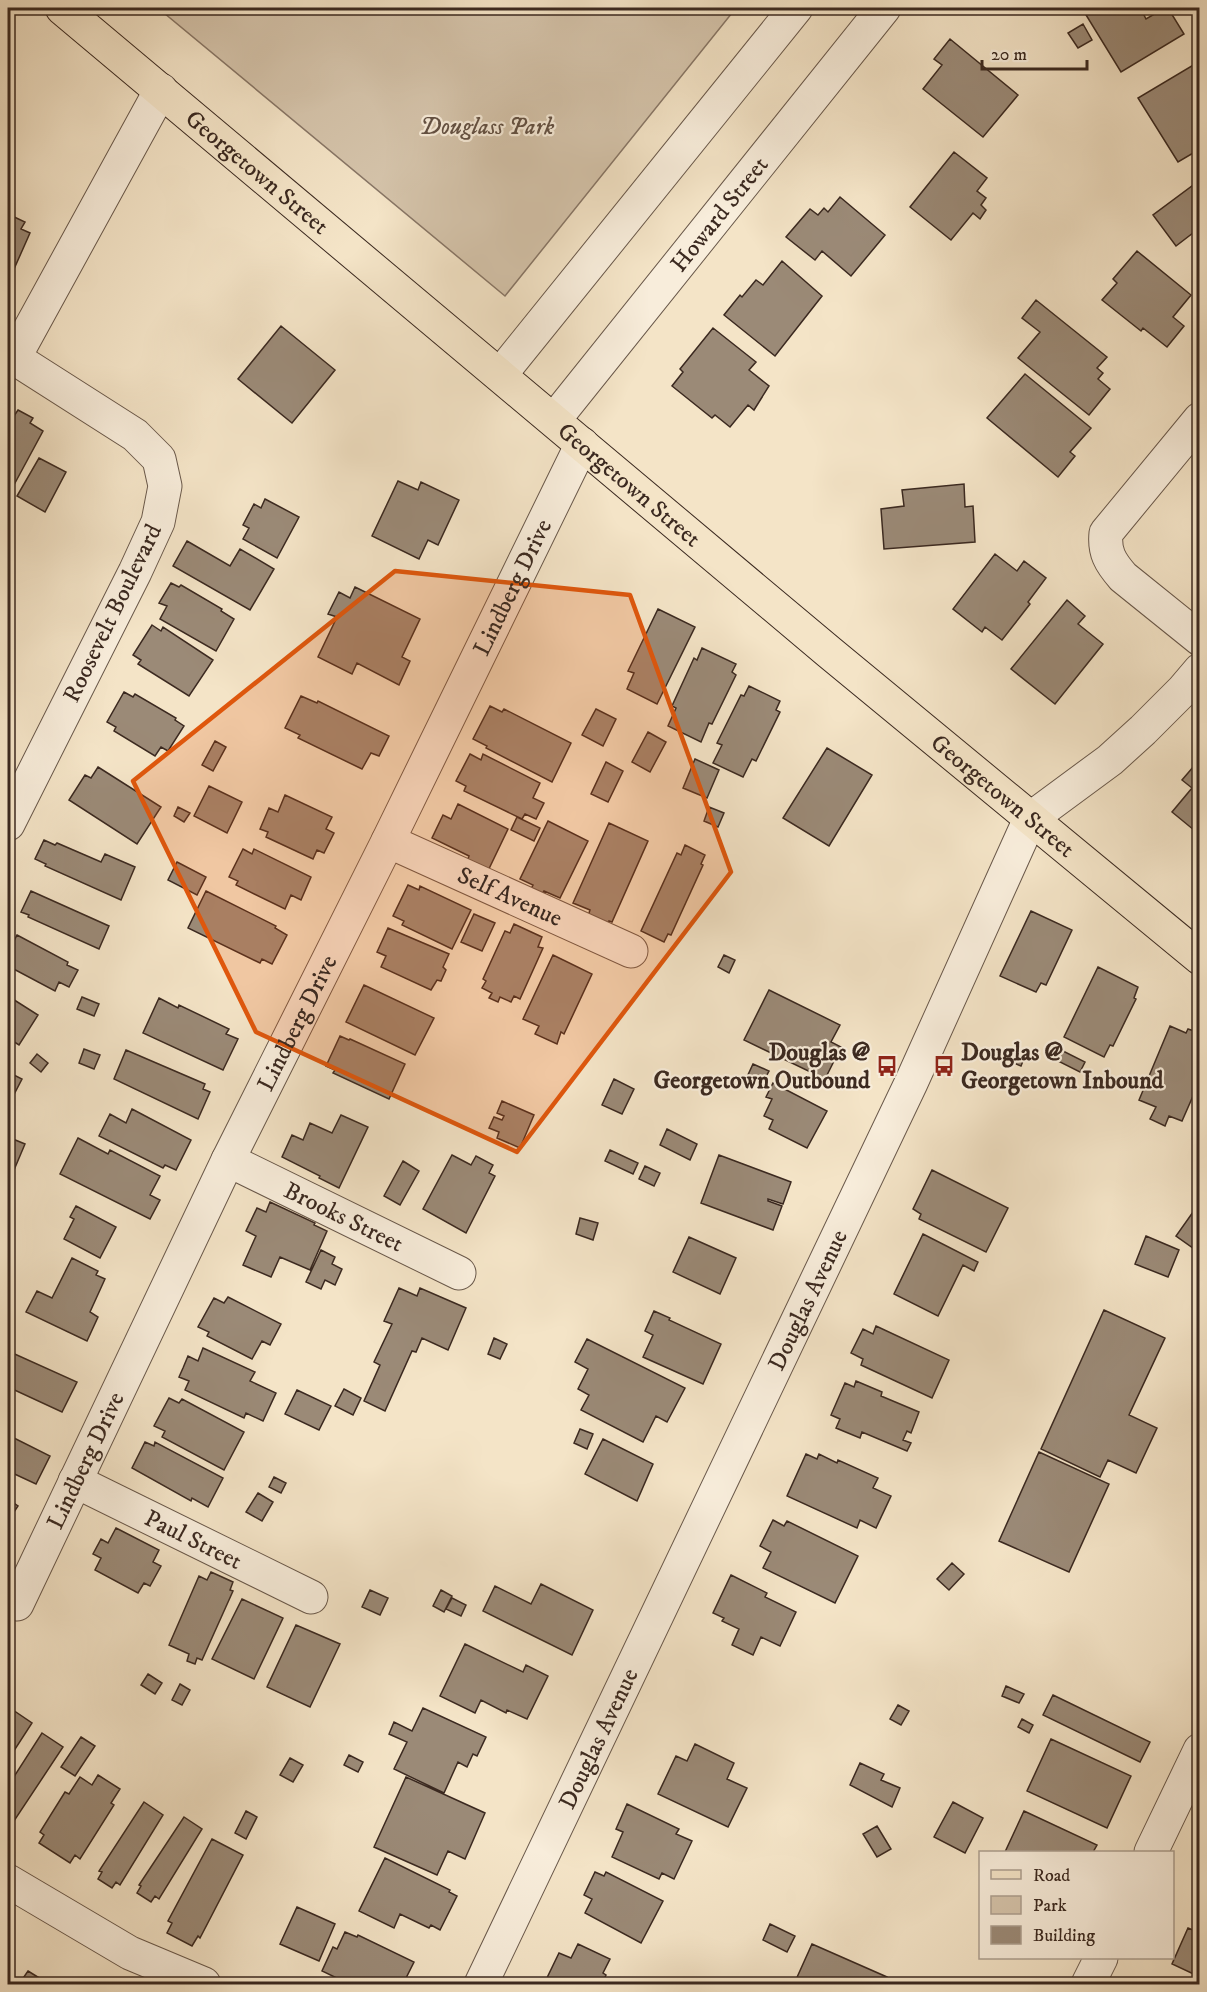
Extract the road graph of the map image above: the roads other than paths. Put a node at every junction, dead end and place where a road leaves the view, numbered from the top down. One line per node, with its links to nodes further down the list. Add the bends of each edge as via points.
1 (62, 8): 4 (main road, Georgetown Street)
2 (796, 8): 6 (street)
3 (884, 8): 8 (street, Howard Street)
4 (161, 90): 5 (street, Roosevelt Boulevard); 6 (main road, Georgetown Street)
5 (11, 356): 13 (street, Roosevelt Boulevard, via 135,435 159,459 165,486 158,522 149,542)
6 (500, 375): 8 (main road, Georgetown Street)
7 (1200, 419): 10 (street, via 1106,532 1105,546 1113,566 1123,577)
8 (554, 420): 9 (main road, Georgetown Street)
9 (582, 444): 12 (main road, Georgetown Street); 14 (street, Lindberg Drive)
10 (1200, 639)
11 (1200, 670): 12 (street, Douglas Avenue, via 1110,760)
12 (1030, 819): 16 (main road, Georgetown Street); 27 (street, Douglas Avenue, via 911,1083)
13 (8, 824)
14 (388, 841): 15 (street, Self Avenue); 17 (street, Lindberg Drive)
15 (631, 951)
16 (1200, 958)
17 (228, 1160): 18 (street, Brooks Street); 19 (street, Lindberg Drive)
18 (459, 1273)
19 (75, 1481): 20 (street, Paul Street); 21 (street, Lindberg Drive)
20 (311, 1597)
21 (17, 1604)
22 (1200, 1750): 23 (street)
23 (1151, 1851)
24 (8, 1881): 26 (street, via 130,1953)
25 (1100, 1959): 28 (street)
26 (204, 1984)
27 (481, 1984)
28 (1088, 1984)

